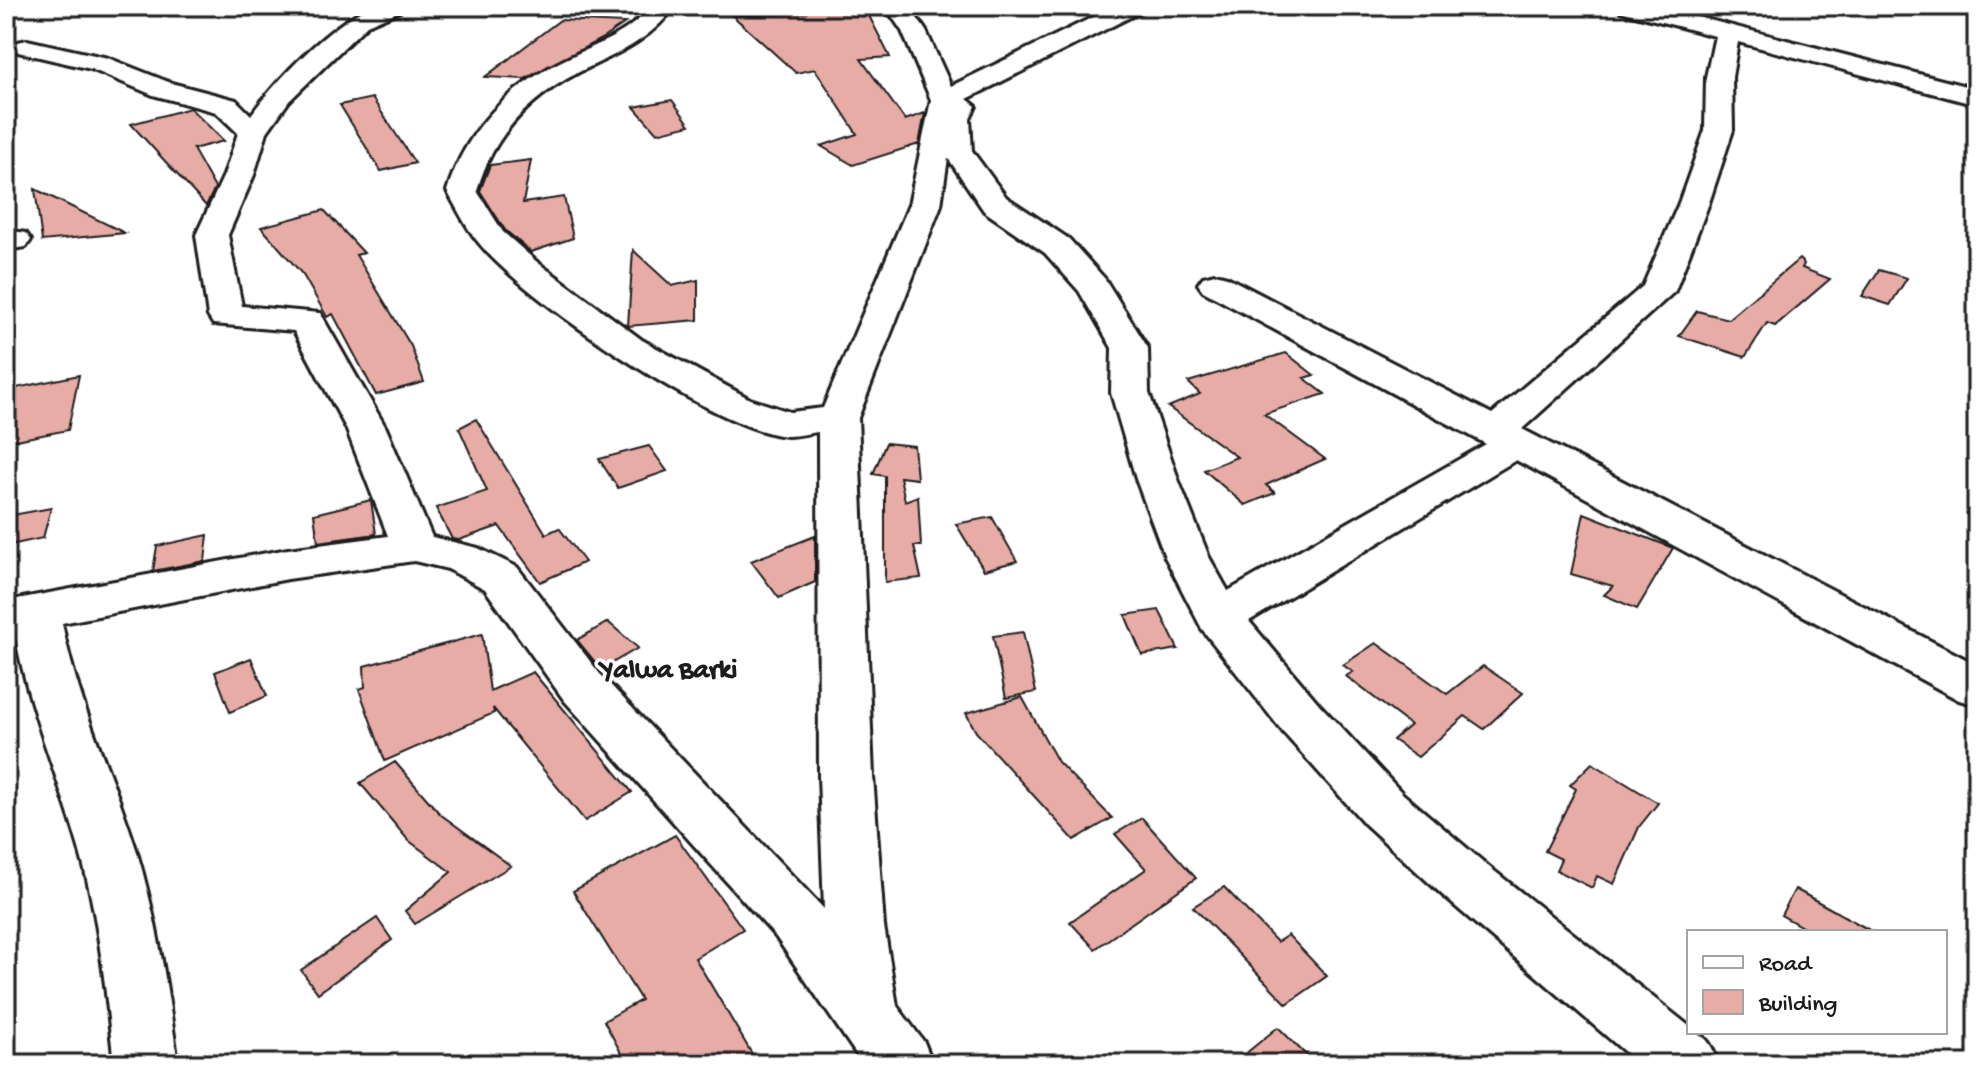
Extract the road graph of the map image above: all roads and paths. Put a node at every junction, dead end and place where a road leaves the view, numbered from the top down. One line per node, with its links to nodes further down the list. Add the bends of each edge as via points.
1 (392, 6): 10 (street, via 359,20 279,95)
2 (663, 6): 12 (street, via 618,46 568,67 511,105 467,167 462,191 491,238 629,348 736,407 787,424)
3 (897, 6): 9 (street)
4 (1134, 6): 9 (street)
5 (1628, 6): 6 (street)
6 (1728, 33): 8 (street); 13 (street, via 1719,77 1719,130 1658,291)
7 (27, 47): 10 (street, via 99,63 162,89 226,106)
8 (1977, 97)
9 (953, 103): 12 (street, via 925,205); 16 (street, via 958,151 995,204 1057,246 1093,286 1130,348 1130,393 1157,479 1187,557)
10 (253, 132): 14 (street, via 212,235 226,316 307,321 366,428)
11 (1215, 284): 13 (street)
12 (838, 418): 18 (street, via 846,776 854,926)
13 (1505, 438): 16 (street); 17 (street)
14 (414, 547): 15 (street, via 288,564); 18 (street, via 462,558 501,578 582,687 797,919)
15 (21, 614): 19 (street, via 46,670 108,850 134,972)
16 (1219, 617): 21 (street, via 1384,809)
17 (1977, 687)
18 (867, 1016): 20 (street)
19 (146, 1064)
20 (901, 1064)
21 (1687, 1064)

